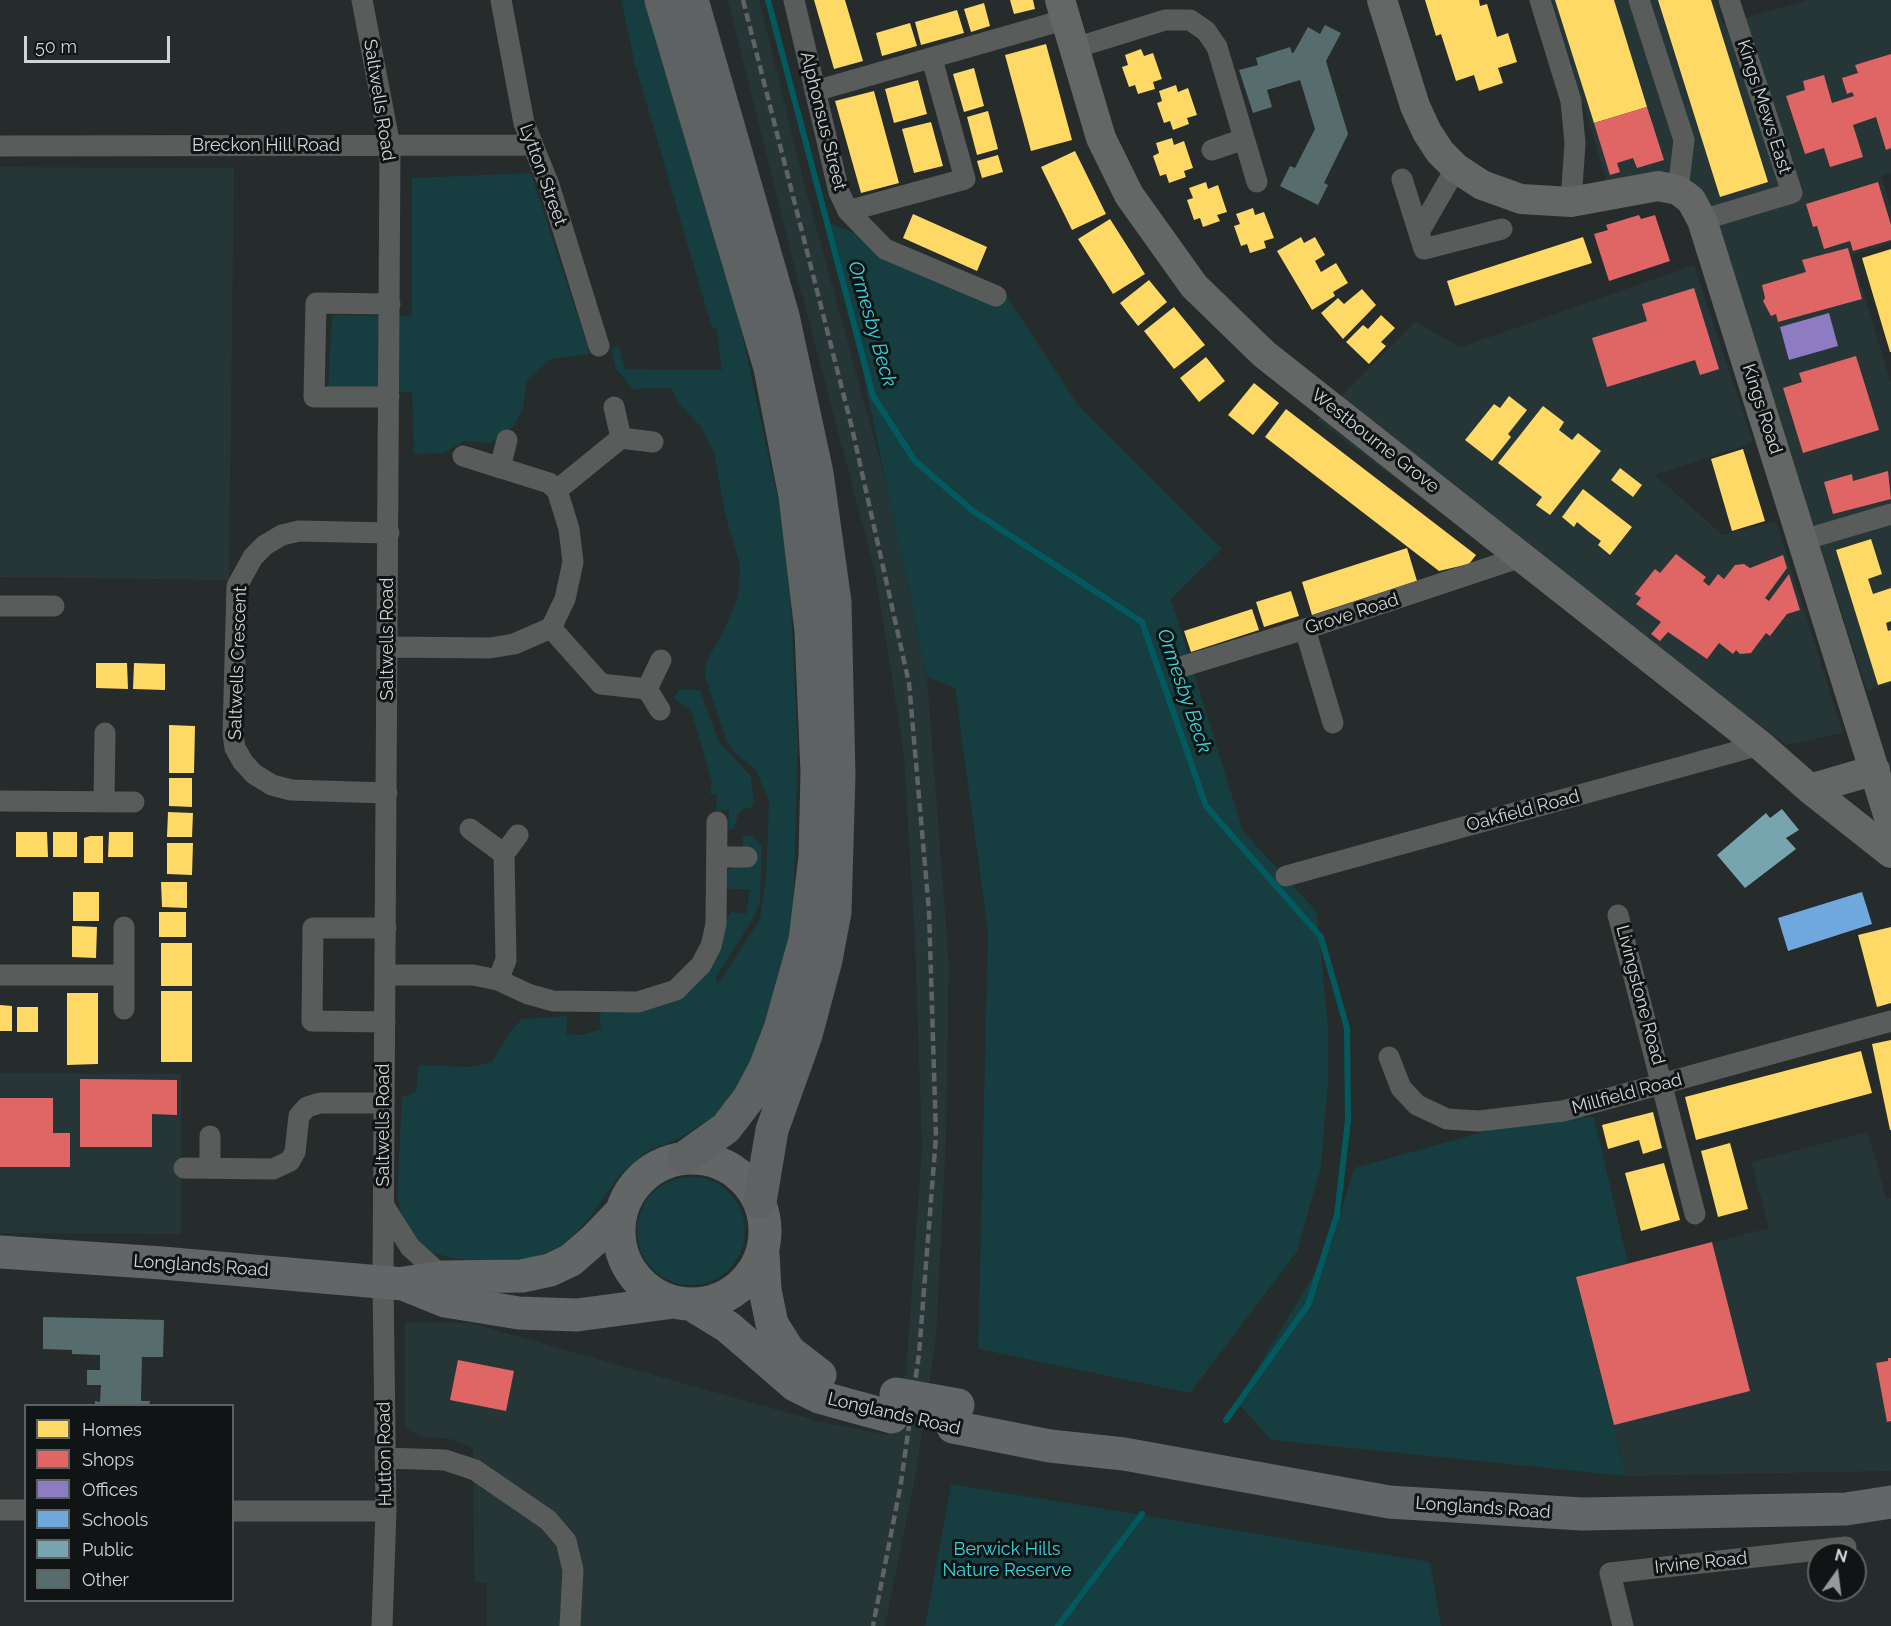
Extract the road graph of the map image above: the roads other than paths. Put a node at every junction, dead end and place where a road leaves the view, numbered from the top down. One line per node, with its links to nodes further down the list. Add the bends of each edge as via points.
1 (362, 0): 17 (street, Saltwells Road)
2 (501, 0): 15 (street, Lytton Street)
3 (661, 0): 84 (highway, via 770,368 795,496 811,631 817,771 815,857 805,940 780,1029 749,1098 726,1128)
4 (692, 0): 87 (highway, via 783,316 817,473 835,602 839,775 835,912 806,1035 771,1130)
5 (794, 0): 13 (street, Alphonsus Street)
6 (1382, 0): 19 (street, via 1427,132)
7 (1540, 0): 23 (street, via 1571,101 1575,143)
8 (1639, 0): 22 (street, via 1684,140)
9 (1729, 0): 25 (street, Kings Mews East, via 1792,193)
10 (1063, 10): 11 (street, Westbourne Grove); 12 (street)
11 (1075, 48): 14 (street, via 1166,20 1190,20 1206,31 1217,47); 42 (street, Westbourne Grove, via 1101,138 1156,236 1194,286 1263,354)
12 (932, 59): 13 (street); 24 (street, via 965,179)
13 (815, 91): 24 (street, Alphonsus Street, via 839,192)
14 (1244, 139): 18 (street); 21 (street)
15 (531, 145): 17 (street, Breckon Hill Road); 30 (street, Lytton Street, via 549,185)
16 (0, 146): 17 (street, Breckon Hill Road)
17 (390, 146): 29 (street, Saltwells Road)
18 (1212, 150)
19 (1455, 168): 23 (street, via 1482,185 1521,199); 27 (street)
20 (1402, 179): 27 (street)
21 (1257, 182)
22 (1678, 190): 23 (street, via 1658,186); 25 (street, Kings Road, via 1691,200)
23 (1571, 202)
24 (848, 211): 28 (street, Alphonsus Street, via 885,249)
25 (1702, 220): 41 (street, Kings Road)
26 (1502, 229): 27 (street)
27 (1422, 240)
28 (996, 296)
29 (390, 304): 31 (street, Saltwells Road); 31 (street, via 316,303 314,397)
30 (599, 346)
31 (389, 397): 40 (street, Saltwells Road)
32 (614, 407): 33 (street)
33 (621, 438): 35 (street); 38 (street)
34 (507, 440): 37 (street)
35 (652, 442)
36 (462, 456): 37 (street)
37 (500, 468): 38 (street, via 549,483)
38 (557, 490): 45 (street, via 569,529 573,562 564,599)
39 (1891, 514): 41 (street)
40 (389, 533): 47 (street, Saltwells Road); 57 (street, Saltwells Crescent, via 299,531 282,535 252,557 237,586 233,734 243,762 272,785 291,790)
41 (1803, 540): 55 (street, Kings Road)
42 (1521, 557): 46 (street, Grove Road); 54 (street, Westbourne Grove)
43 (0, 606): 44 (street)
44 (54, 606)
45 (551, 628): 47 (street, via 514,644 490,648); 50 (street, via 602,684)
46 (1305, 629): 49 (street, Grove Road); 52 (street)
47 (388, 647): 57 (street, Saltwells Road)
48 (661, 660): 50 (street)
49 (1181, 667)
50 (647, 689): 51 (street)
51 (660, 710)
52 (1333, 723)
53 (105, 733): 59 (street)
54 (1760, 745): 56 (street, Westbourne Grove); 69 (street, Oakfield Road)
55 (1875, 770): 56 (street); 62 (street, Kings Road)
56 (1810, 789): 65 (street, Westbourne Grove)
57 (387, 793): 72 (street, Saltwells Road)
58 (0, 801): 59 (street)
59 (104, 801): 60 (street)
60 (134, 802)
61 (717, 822): 67 (street)
62 (1891, 824)
63 (470, 829): 66 (street)
64 (518, 835): 66 (street)
65 (1891, 853)
66 (504, 854): 76 (street, via 506,960)
67 (717, 856): 68 (street); 76 (street, via 716,924 711,946 701,965 676,990 638,1002 553,1001)
68 (747, 857)
69 (1286, 876)
70 (1618, 915): 81 (street, Livingstone Road)
71 (124, 927): 74 (street)
72 (386, 928): 75 (street, Saltwells Road); 79 (street, via 313,928 312,1021)
73 (0, 975): 74 (street)
74 (124, 975): 77 (street)
75 (386, 975): 76 (street, via 474,975); 79 (street, Saltwells Road)
76 (498, 980)
77 (124, 1009)
78 (1891, 1021): 81 (street, Millfield Road)
79 (385, 1022): 82 (street, Saltwells Road)
80 (1389, 1057): 81 (street, Millfield Road, via 1401,1088 1417,1105 1446,1119 1479,1121 1563,1111)
81 (1664, 1085): 90 (street, Livingstone Road)
82 (384, 1103): 86 (street, via 320,1103 307,1107 296,1127 295,1152 283,1166); 88 (street, Saltwells Road)
83 (210, 1136): 86 (street)
84 (684, 1158): 87 (main road, Longlands Road, via 708,1159 729,1168 747,1183); 89 (main road, Longlands Road, via 645,1175 630,1192)
85 (184, 1168): 86 (street)
86 (210, 1168)
87 (760, 1202): 92 (main road, Longlands Road, via 766,1228)
88 (384, 1205): 93 (street, via 410,1247); 94 (street, Saltwells Road)
89 (621, 1212): 93 (main road, Longlands Road, via 571,1260 550,1270 512,1277); 95 (main road, Longlands Road, via 619,1241 628,1268 648,1289)
90 (1695, 1214)
91 (0, 1252): 94 (main road, Longlands Road)
92 (763, 1254): 95 (main road, Longlands Road, via 752,1274 735,1291 715,1301); 96 (main road, Longlands Road, via 772,1324 789,1351 822,1376)
93 (443, 1277): 94 (main road, Longlands Road)
94 (393, 1282): 95 (main road, Longlands Road, via 445,1301 519,1313 577,1315); 97 (street, Hutton Road)
95 (683, 1304): 96 (main road, Longlands Road, via 728,1327 795,1385 819,1397)
96 (894, 1406): 99 (main road, Longlands Road, bridge, via 1051,1428 1124,1454 1389,1502 1582,1514)
97 (385, 1458): 103 (street, Hutton Road); 107 (street, via 445,1460 474,1470 548,1520 566,1541 573,1570)
98 (1891, 1502): 99 (main road, Longlands Road)
99 (1846, 1509): 104 (main road, Longlands Road)
100 (0, 1510): 101 (street)
101 (24, 1510)
102 (234, 1510): 103 (street)
103 (386, 1511): 106 (street, Hutton Road)
104 (1891, 1517)
105 (1807, 1551): 108 (street, Irvine Road, via 1610,1573)
106 (382, 1626)
107 (570, 1626)
108 (1623, 1626)

